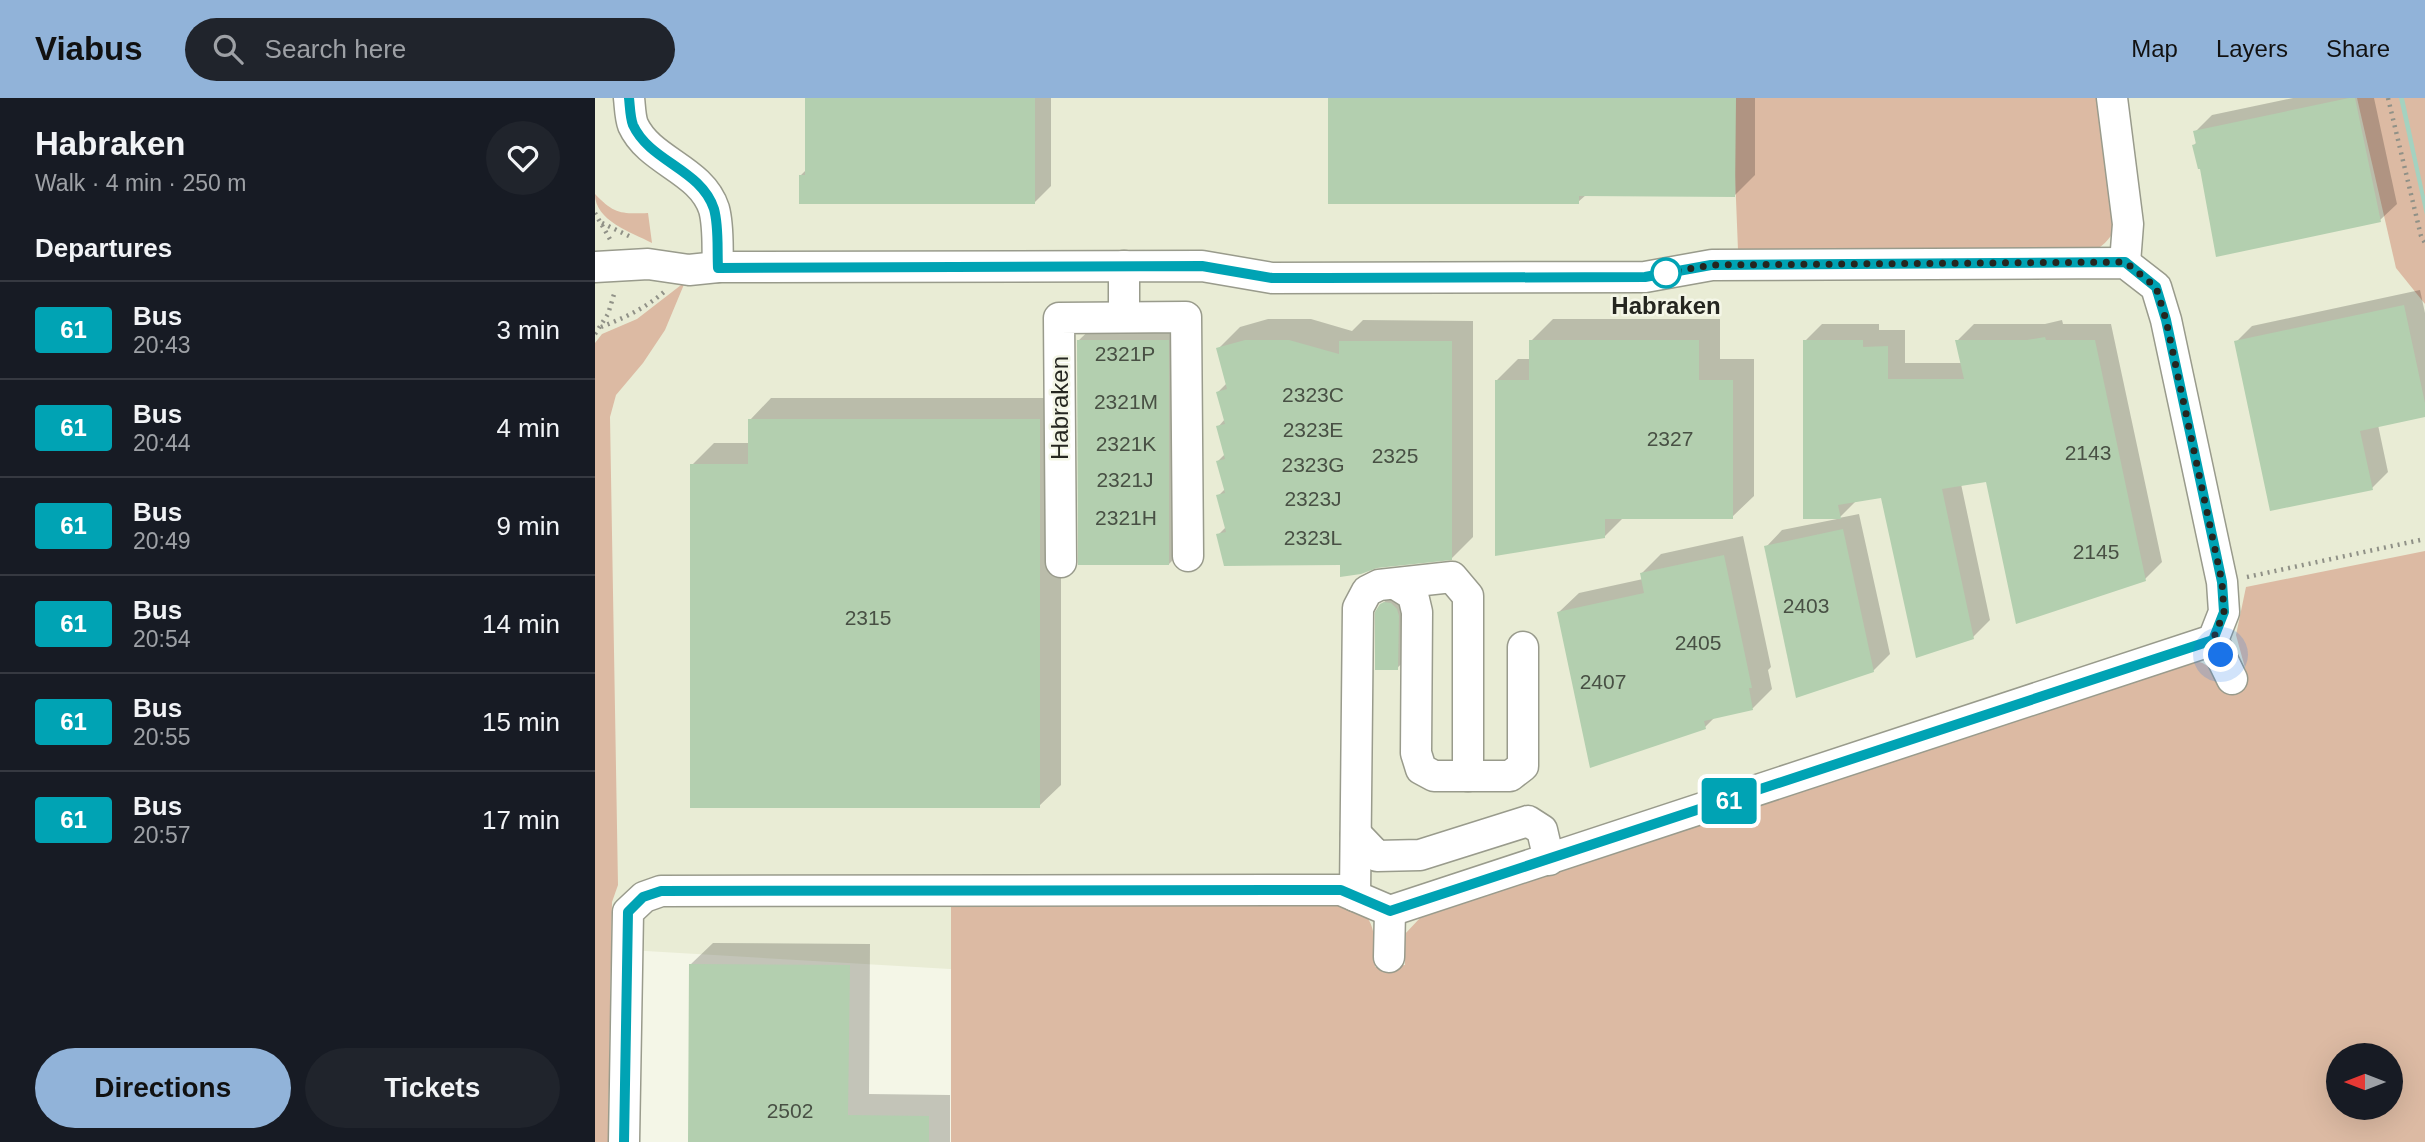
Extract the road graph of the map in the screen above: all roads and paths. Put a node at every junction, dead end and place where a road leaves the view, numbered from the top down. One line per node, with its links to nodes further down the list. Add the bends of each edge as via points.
1 (629, 98): 8 (street, via 633,124 650,150 696,181 713,207 717,231)
2 (2112, 98): 5 (street, via 2129,224)
3 (2388, 98): 4 (path)
4 (2425, 243)
5 (2125, 262): 6 (street, via 1711,265 1645,277 1272,278 1202,266); 15 (street, via 2156,287)
6 (1123, 266): 8 (street); 10 (street)
7 (595, 267): 8 (street, via 648,264)
8 (703, 269): 9 (street, via 645,283); 11 (path, via 653,302)
9 (595, 288)
10 (1124, 317): 13 (street, Habraken, via 1186,317); 14 (street, Habraken, via 1059,318)
11 (601, 327)
12 (2425, 540): 15 (path)
13 (1188, 556)
14 (1061, 562)
15 (2222, 582): 17 (street, via 2224,612)
16 (1397, 585): 20 (street, via 1413,595 1417,612 1416,753 1420,769 1434,776); 20 (street, via 1452,577 1468,596); 21 (street, via 1367,591 1357,608)
17 (2213, 640): 19 (street); 22 (street)
18 (1523, 647): 20 (street, via 1523,766 1510,776)
19 (2232, 679)
20 (1468, 776)
21 (1356, 834): 22 (street, via 1377,856 1420,855 1528,821 1542,830); 23 (street)
22 (1549, 860): 24 (street)
23 (1355, 896): 24 (street); 26 (street, via 1341,890 661,891 643,897 628,912)
24 (1390, 911): 25 (street)
25 (1389, 957)
26 (624, 1142)

